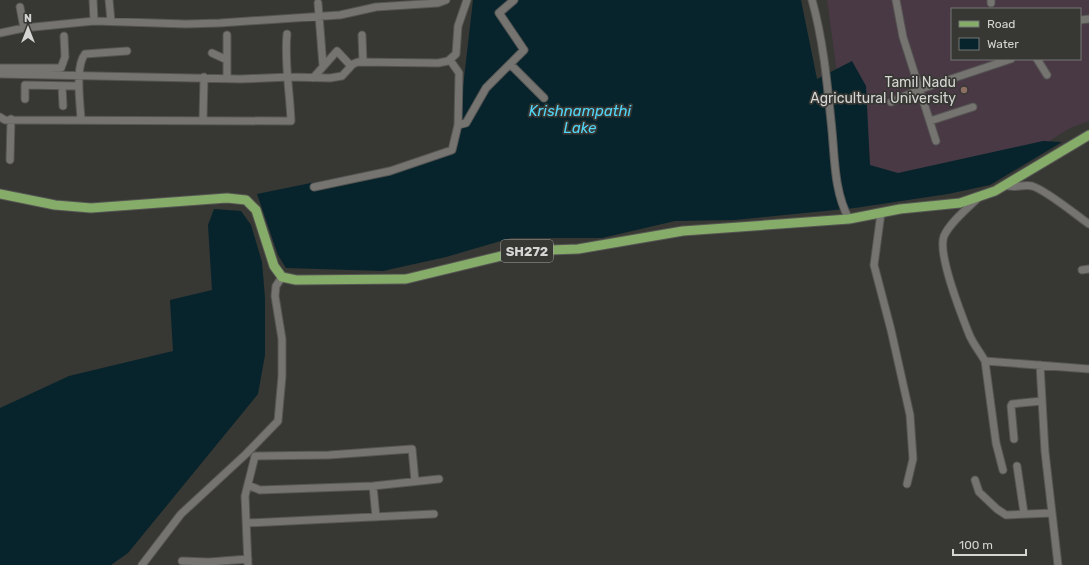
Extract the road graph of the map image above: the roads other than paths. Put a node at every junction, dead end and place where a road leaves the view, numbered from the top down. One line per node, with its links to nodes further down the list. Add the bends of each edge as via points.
1 (94, 0): 11 (street)
2 (109, 0): 12 (street)
3 (446, 0): 10 (street)
4 (467, 0): 22 (street, via 458,26 456,54)
5 (514, 0): 26 (street, via 499,13 524,50)
6 (812, 0): 59 (street, via 825,70 837,183 843,208)
7 (896, 0): 39 (street, via 903,37)
8 (318, 3): 10 (street)
9 (20, 7): 13 (street)
10 (318, 16): 12 (street, via 186,24); 27 (street)
11 (94, 21): 12 (street); 13 (street)
12 (111, 21)
13 (24, 28): 14 (street)
14 (0, 33)
15 (288, 34): 34 (street, via 285,53)
16 (227, 35): 21 (street)
17 (362, 35): 25 (street)
18 (64, 36): 29 (street, via 65,57 61,68)
19 (127, 51): 31 (street, via 85,54)
20 (212, 53): 21 (street)
21 (227, 60): 35 (street)
22 (450, 60): 25 (street, via 438,63); 50 (street, via 459,73)
23 (1008, 60): 39 (street)
24 (1038, 60): 32 (street)
25 (363, 62): 28 (street)
26 (510, 64): 40 (street); 50 (street, via 486,88 466,123)
27 (323, 66): 28 (street, via 336,51); 36 (street)
28 (351, 66): 36 (street, via 342,76)
29 (0, 68)
30 (0, 74): 31 (street)
31 (79, 75): 33 (street); 38 (street)
32 (1047, 75)
33 (204, 77): 35 (street); 48 (street)
34 (289, 77): 35 (street); 36 (street); 48 (street, via 291,121)
35 (227, 78)
36 (313, 78)
37 (62, 86): 38 (street); 41 (street, via 25,85); 43 (street)
38 (80, 86): 46 (street)
39 (921, 89): 42 (street); 49 (street)
40 (544, 98)
41 (25, 99)
42 (892, 102)
43 (63, 106)
44 (973, 107): 49 (street)
45 (0, 117): 47 (street)
46 (81, 119): 47 (street); 48 (street)
47 (11, 120): 53 (street)
48 (203, 120)
49 (930, 121): 52 (street)
50 (458, 125): 55 (street, via 452,150 390,171)
51 (1089, 135): 54 (main road, SH272)
52 (936, 141)
53 (10, 160)
54 (1005, 185): 57 (main road, SH272); 60 (street, via 1012,188 1032,186)
55 (314, 187)
56 (0, 194): 61 (main road, via 55,205 91,208 227,198 246,200 256,210 274,266)
57 (979, 196): 58 (main road, SH272, via 960,202); 62 (street, via 948,229 943,238 948,273 969,336)
58 (881, 213): 59 (main road, SH272); 74 (street, via 874,265 910,415 912,458)
59 (849, 219): 61 (main road, SH272, via 683,231 578,249 522,251 406,279 296,280)
60 (1089, 224)
61 (282, 277): 67 (street, via 276,286 275,296 282,339 278,421)
62 (985, 361): 63 (street); 70 (street, via 996,443)
63 (1040, 365): 64 (street); 65 (street)
64 (1089, 369)
65 (1042, 401): 66 (street, via 1012,404); 78 (street)
66 (1014, 439)
67 (246, 454): 68 (street); 84 (street, via 181,514)
68 (255, 456): 73 (street, via 330,455 412,449); 75 (street)
69 (1018, 466): 77 (street)
70 (1003, 470)
71 (439, 479): 73 (street)
72 (975, 480): 77 (street, via 979,492 997,509 1006,515)
73 (415, 481): 76 (street)
74 (908, 484)
75 (248, 485): 76 (street, via 260,490); 81 (street, via 245,496)
76 (373, 486): 80 (street)
77 (1024, 513): 78 (street)
78 (1052, 513): 85 (street)
79 (434, 514): 80 (street)
80 (376, 516): 81 (street)
81 (248, 523): 83 (street)
82 (182, 561): 83 (street)
83 (248, 562)
84 (142, 565)
85 (1058, 565)

